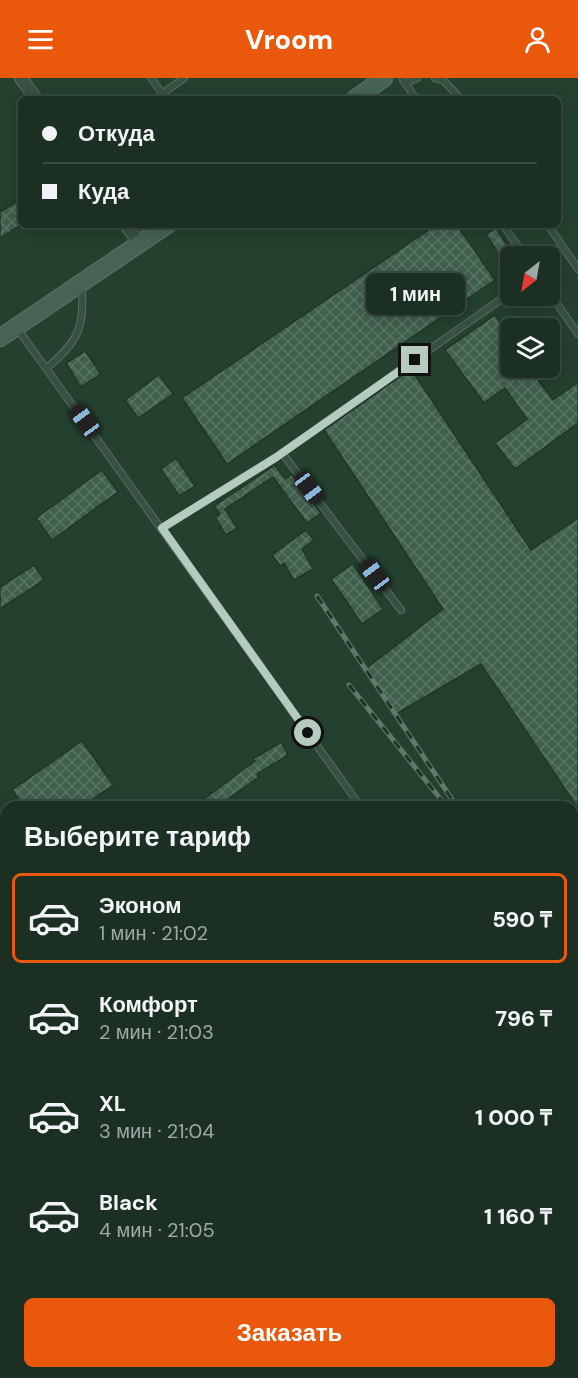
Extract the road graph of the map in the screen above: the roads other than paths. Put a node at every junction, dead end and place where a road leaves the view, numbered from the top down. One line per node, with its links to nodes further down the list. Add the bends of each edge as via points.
1 (21, 78): 8 (street)
2 (151, 78): 9 (lane)
3 (184, 78): 9 (lane)
4 (384, 78): 10 (street)
5 (417, 78): 7 (lane)
6 (435, 78): 12 (lane)
7 (403, 81): 11 (lane)
8 (34, 96)
9 (164, 96)
10 (359, 96)
11 (414, 96)
12 (458, 96)
13 (128, 228): 17 (street)
14 (163, 228): 17 (street)
15 (505, 228): 18 (lane)
16 (550, 228): 19 (lane)
17 (140, 244): 20 (street)
18 (518, 246)
19 (578, 269)
20 (82, 283): 23 (street); 26 (lane, via 83,314 77,335)
21 (500, 300): 27 (lane)
22 (559, 306): 24 (lane)
23 (17, 327): 25 (street); 26 (lane)
24 (578, 334)
25 (0, 338)
26 (47, 368): 28 (lane)
27 (282, 453): 28 (lane); 29 (lane)
28 (162, 528): 30 (lane)
29 (401, 610)
30 (358, 801)

